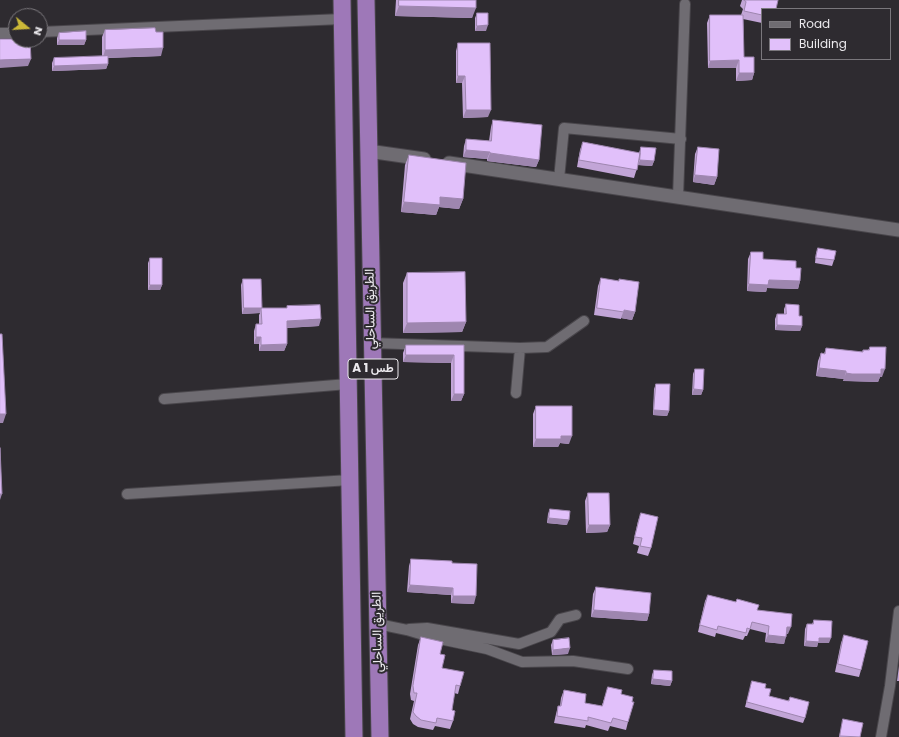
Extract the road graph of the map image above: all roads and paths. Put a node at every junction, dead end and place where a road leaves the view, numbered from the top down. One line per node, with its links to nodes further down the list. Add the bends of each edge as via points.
1 (342, 0): 4 (highway, الطريق الساحلي / A 1 طس)
2 (366, 0): 7 (highway, الطريق الساحلي / A 1 طس)
3 (685, 4): 6 (street)
4 (342, 20): 5 (street); 14 (highway, الطريق الساحلي / A 1 طس)
5 (48, 32)
6 (681, 139): 8 (street, via 564,128); 9 (street)
7 (368, 151): 8 (street); 12 (highway, الطريق الساحلي / A 1 طس)
8 (559, 180): 9 (street)
9 (678, 197): 10 (street)
10 (899, 230)
11 (584, 321): 13 (street, via 547,347)
12 (372, 343): 13 (street); 21 (highway, الطريق الساحلي / A 1 طس)
13 (520, 348): 15 (street)
14 (348, 384): 16 (street); 17 (highway, الطريق الساحلي / A 1 طس)
15 (516, 393)
16 (164, 398)
17 (350, 480): 18 (street); 25 (highway, الطريق الساحلي / A 1 طس)
18 (127, 494)
19 (899, 611): 24 (street)
20 (576, 615): 22 (street, via 560,619 551,632 518,644 427,628)
21 (378, 624): 22 (street); 26 (highway, الطريق الساحلي / A 1 طس)
22 (408, 630): 23 (street, via 487,649 522,662 573,661)
23 (628, 669)
24 (894, 687): 27 (street)
25 (354, 737)
26 (380, 737)
27 (881, 737)

